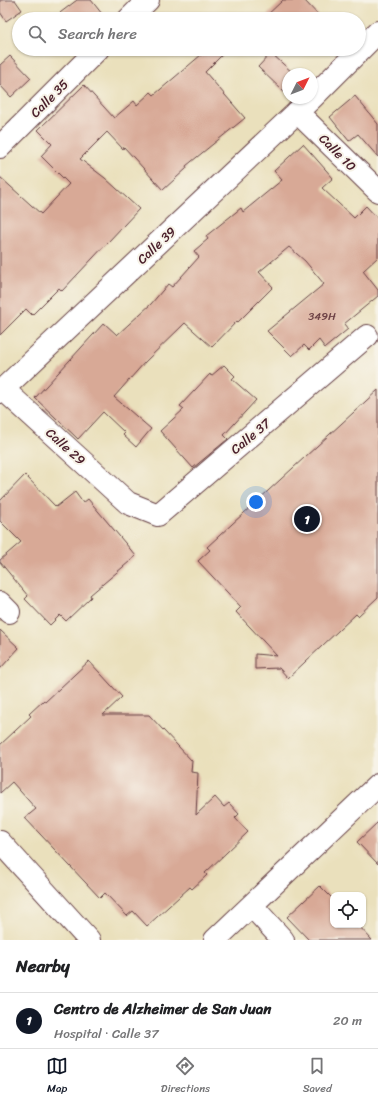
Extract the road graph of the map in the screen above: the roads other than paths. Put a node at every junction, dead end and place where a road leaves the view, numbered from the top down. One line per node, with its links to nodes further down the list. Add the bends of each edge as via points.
1 (148, 0): 2 (street)
2 (135, 12)
3 (378, 32): 4 (street, Calle 39)
4 (366, 44)
5 (91, 56): 10 (street, Calle 35)
6 (354, 56): 7 (street, Calle 39)
7 (318, 91)
8 (305, 104): 13 (street, Calle 39)
9 (309, 104): 11 (street, Calle 10)
10 (0, 147)
11 (378, 191)
12 (367, 336): 14 (street, Calle 37, via 158,515)
13 (1, 391): 14 (street, Calle 29)
14 (128, 503)
15 (378, 785): 17 (street)
16 (0, 842): 18 (street)
17 (252, 906): 19 (street); 20 (street)
18 (90, 940)
19 (215, 940)
20 (283, 940)

